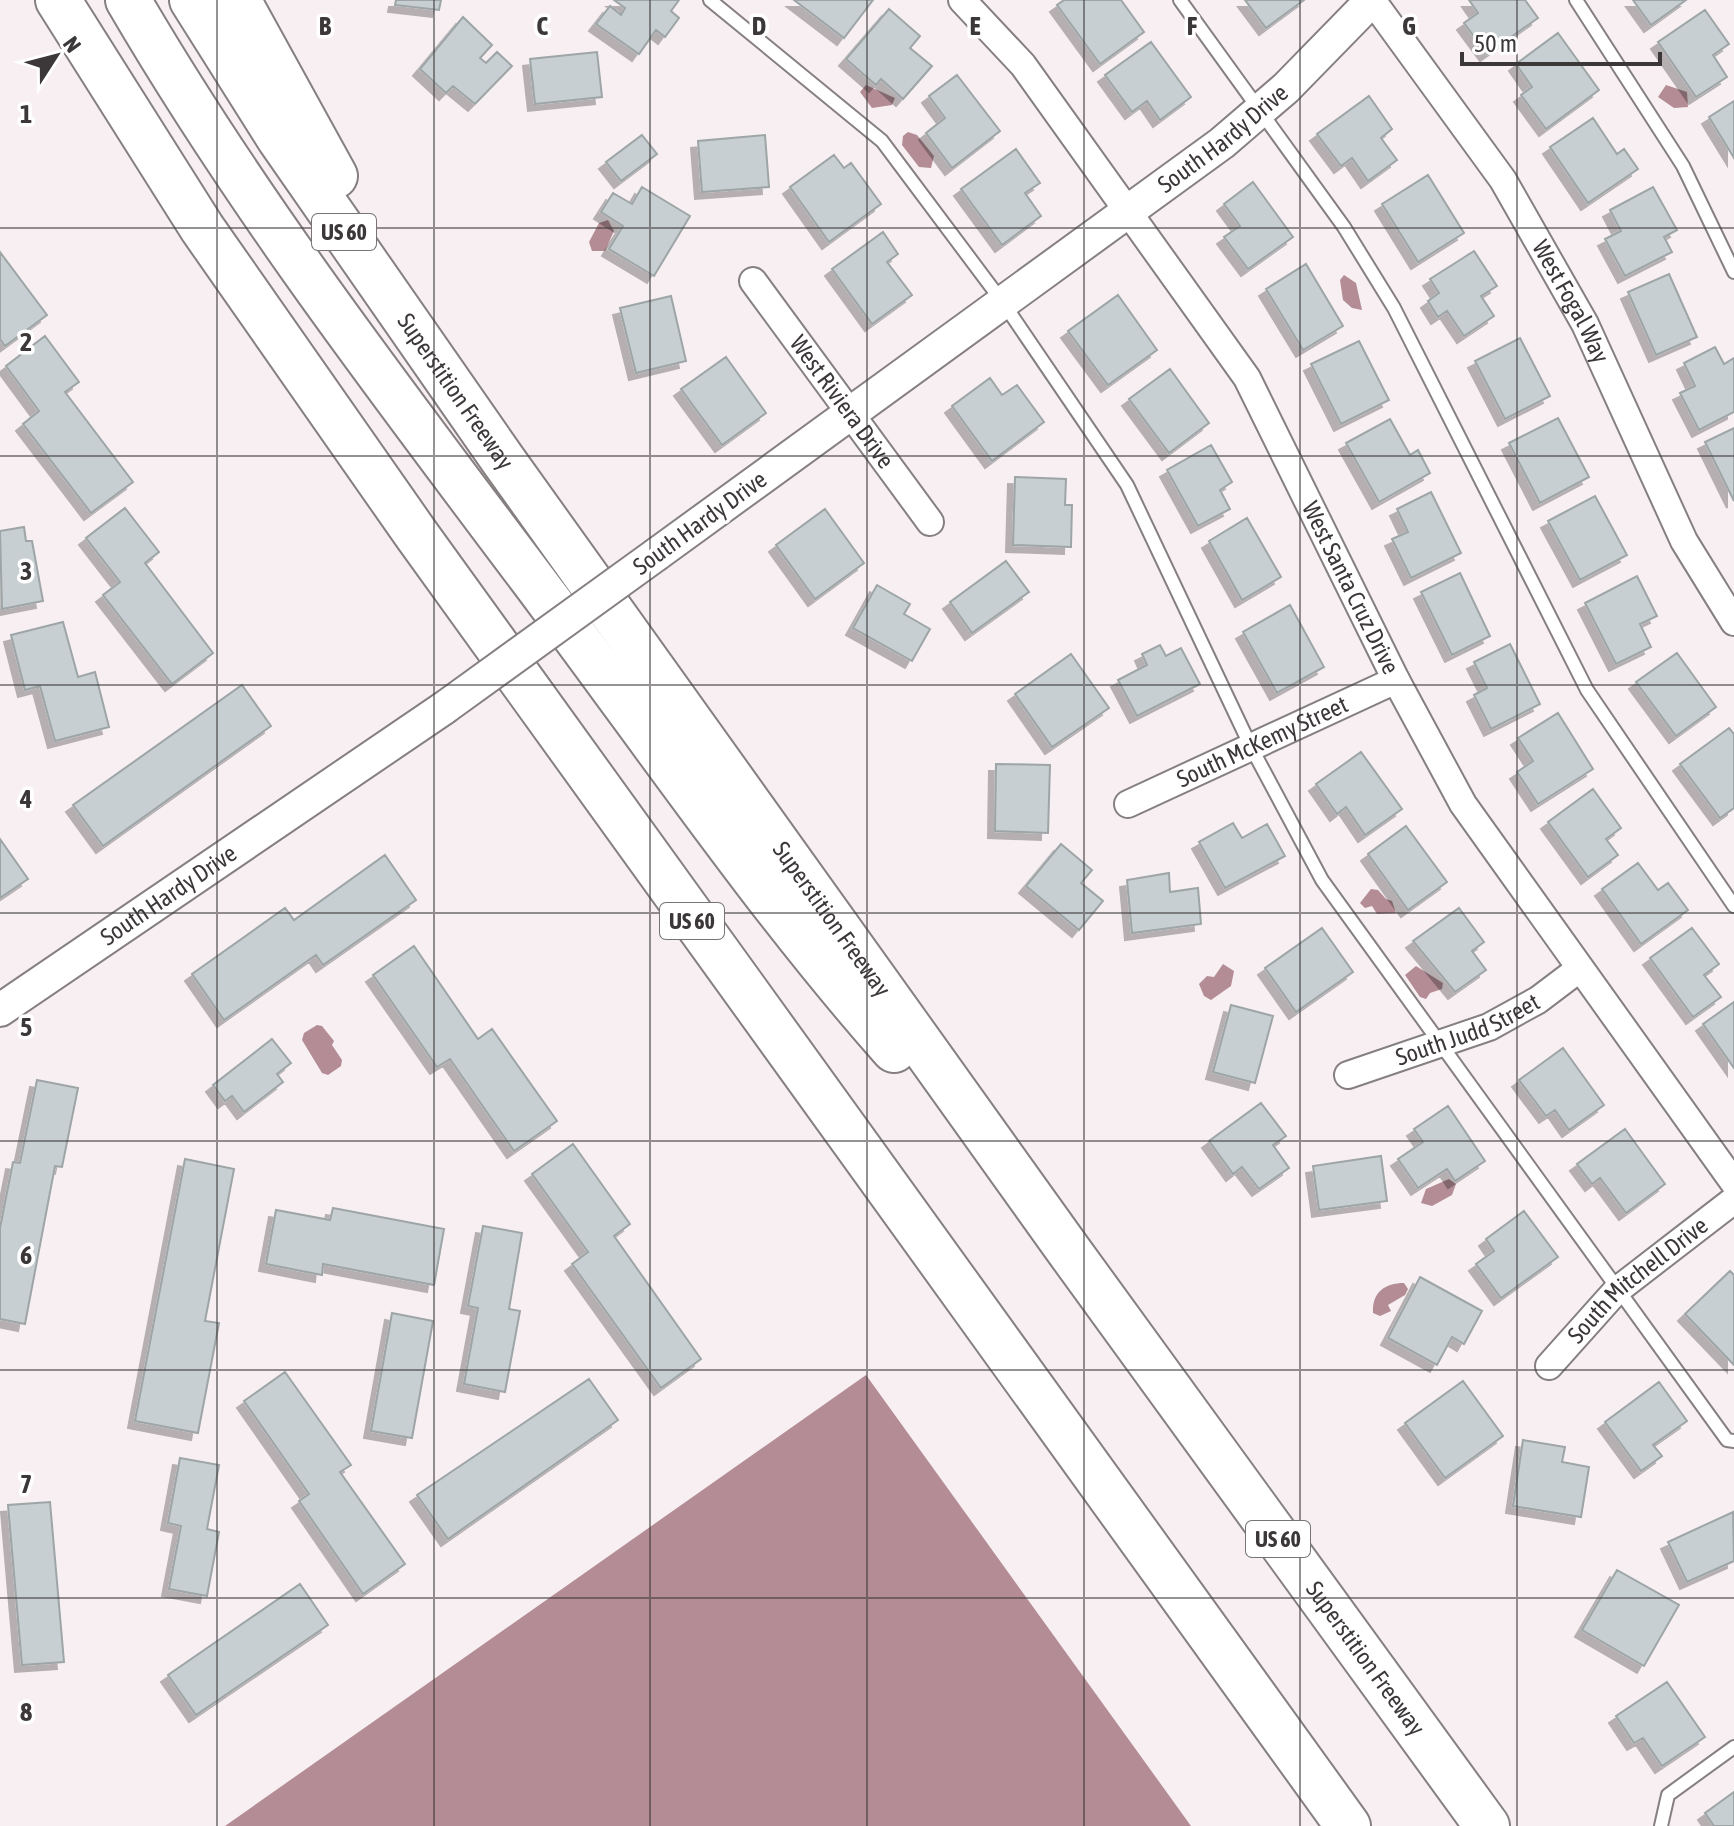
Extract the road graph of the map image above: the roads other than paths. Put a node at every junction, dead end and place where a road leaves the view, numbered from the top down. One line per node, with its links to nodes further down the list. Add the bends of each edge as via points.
1 (58, 0): 34 (highway, US 60, via 202,228 416,534)
2 (128, 0): 29 (highway, via 291,250 787,920)
3 (192, 0): 16 (highway, Superstition Freeway / US 60, via 279,138)
4 (238, 0): 16 (highway)
5 (710, 0): 14 (lane, via 882,141)
6 (962, 0): 11 (street, West Santa Cruz Drive, via 1023,65)
7 (1180, 0): 10 (lane)
8 (1372, 0): 10 (street, South Hardy Drive); 18 (street, West Fogal Way, via 1503,180 1585,324 1684,541)
9 (1576, 0): 12 (lane, via 1683,166)
10 (1260, 111): 11 (street, South Hardy Drive); 22 (lane, via 1344,227 1394,308 1587,690)
11 (1131, 212): 14 (street, South Hardy Drive); 19 (street, West Santa Cruz Drive, via 1247,378)
12 (1734, 272)
13 (753, 281): 15 (street, West Riviera Drive)
14 (1004, 304): 15 (street, South Hardy Drive); 20 (lane, via 1127,485)
15 (849, 414): 17 (street, West Riviera Drive); 24 (street, South Hardy Drive, bridge, via 444,708)
16 (503, 460): 29 (highway, Superstition Freeway / US 60)
17 (930, 522)
18 (1734, 622)
19 (1396, 680): 20 (street, South McKemy Street); 23 (street, West Santa Cruz Drive, via 1463,804)
20 (1251, 747): 21 (street, South McKemy Street); 25 (lane, via 1322,880)
21 (1128, 804)
22 (1734, 906)
23 (1579, 969): 25 (street, South Judd Street, via 1489,1027); 27 (street, West Santa Cruz Drive)
24 (0, 1010)
25 (1439, 1044): 26 (street, South Judd Street); 30 (lane)
26 (1348, 1075)
27 (1734, 1183)
28 (1734, 1200): 30 (street, South Mitchell Drive)
29 (1069, 1251): 35 (highway, Superstition Freeway / US 60)
30 (1616, 1291): 31 (street, South Mitchell Drive); 32 (lane, via 1727,1440)
31 (1549, 1366)
32 (1734, 1441)
33 (1734, 1747): 36 (lane, via 1668,1795)
34 (1348, 1826)
35 (1487, 1826)
36 (1661, 1826)

